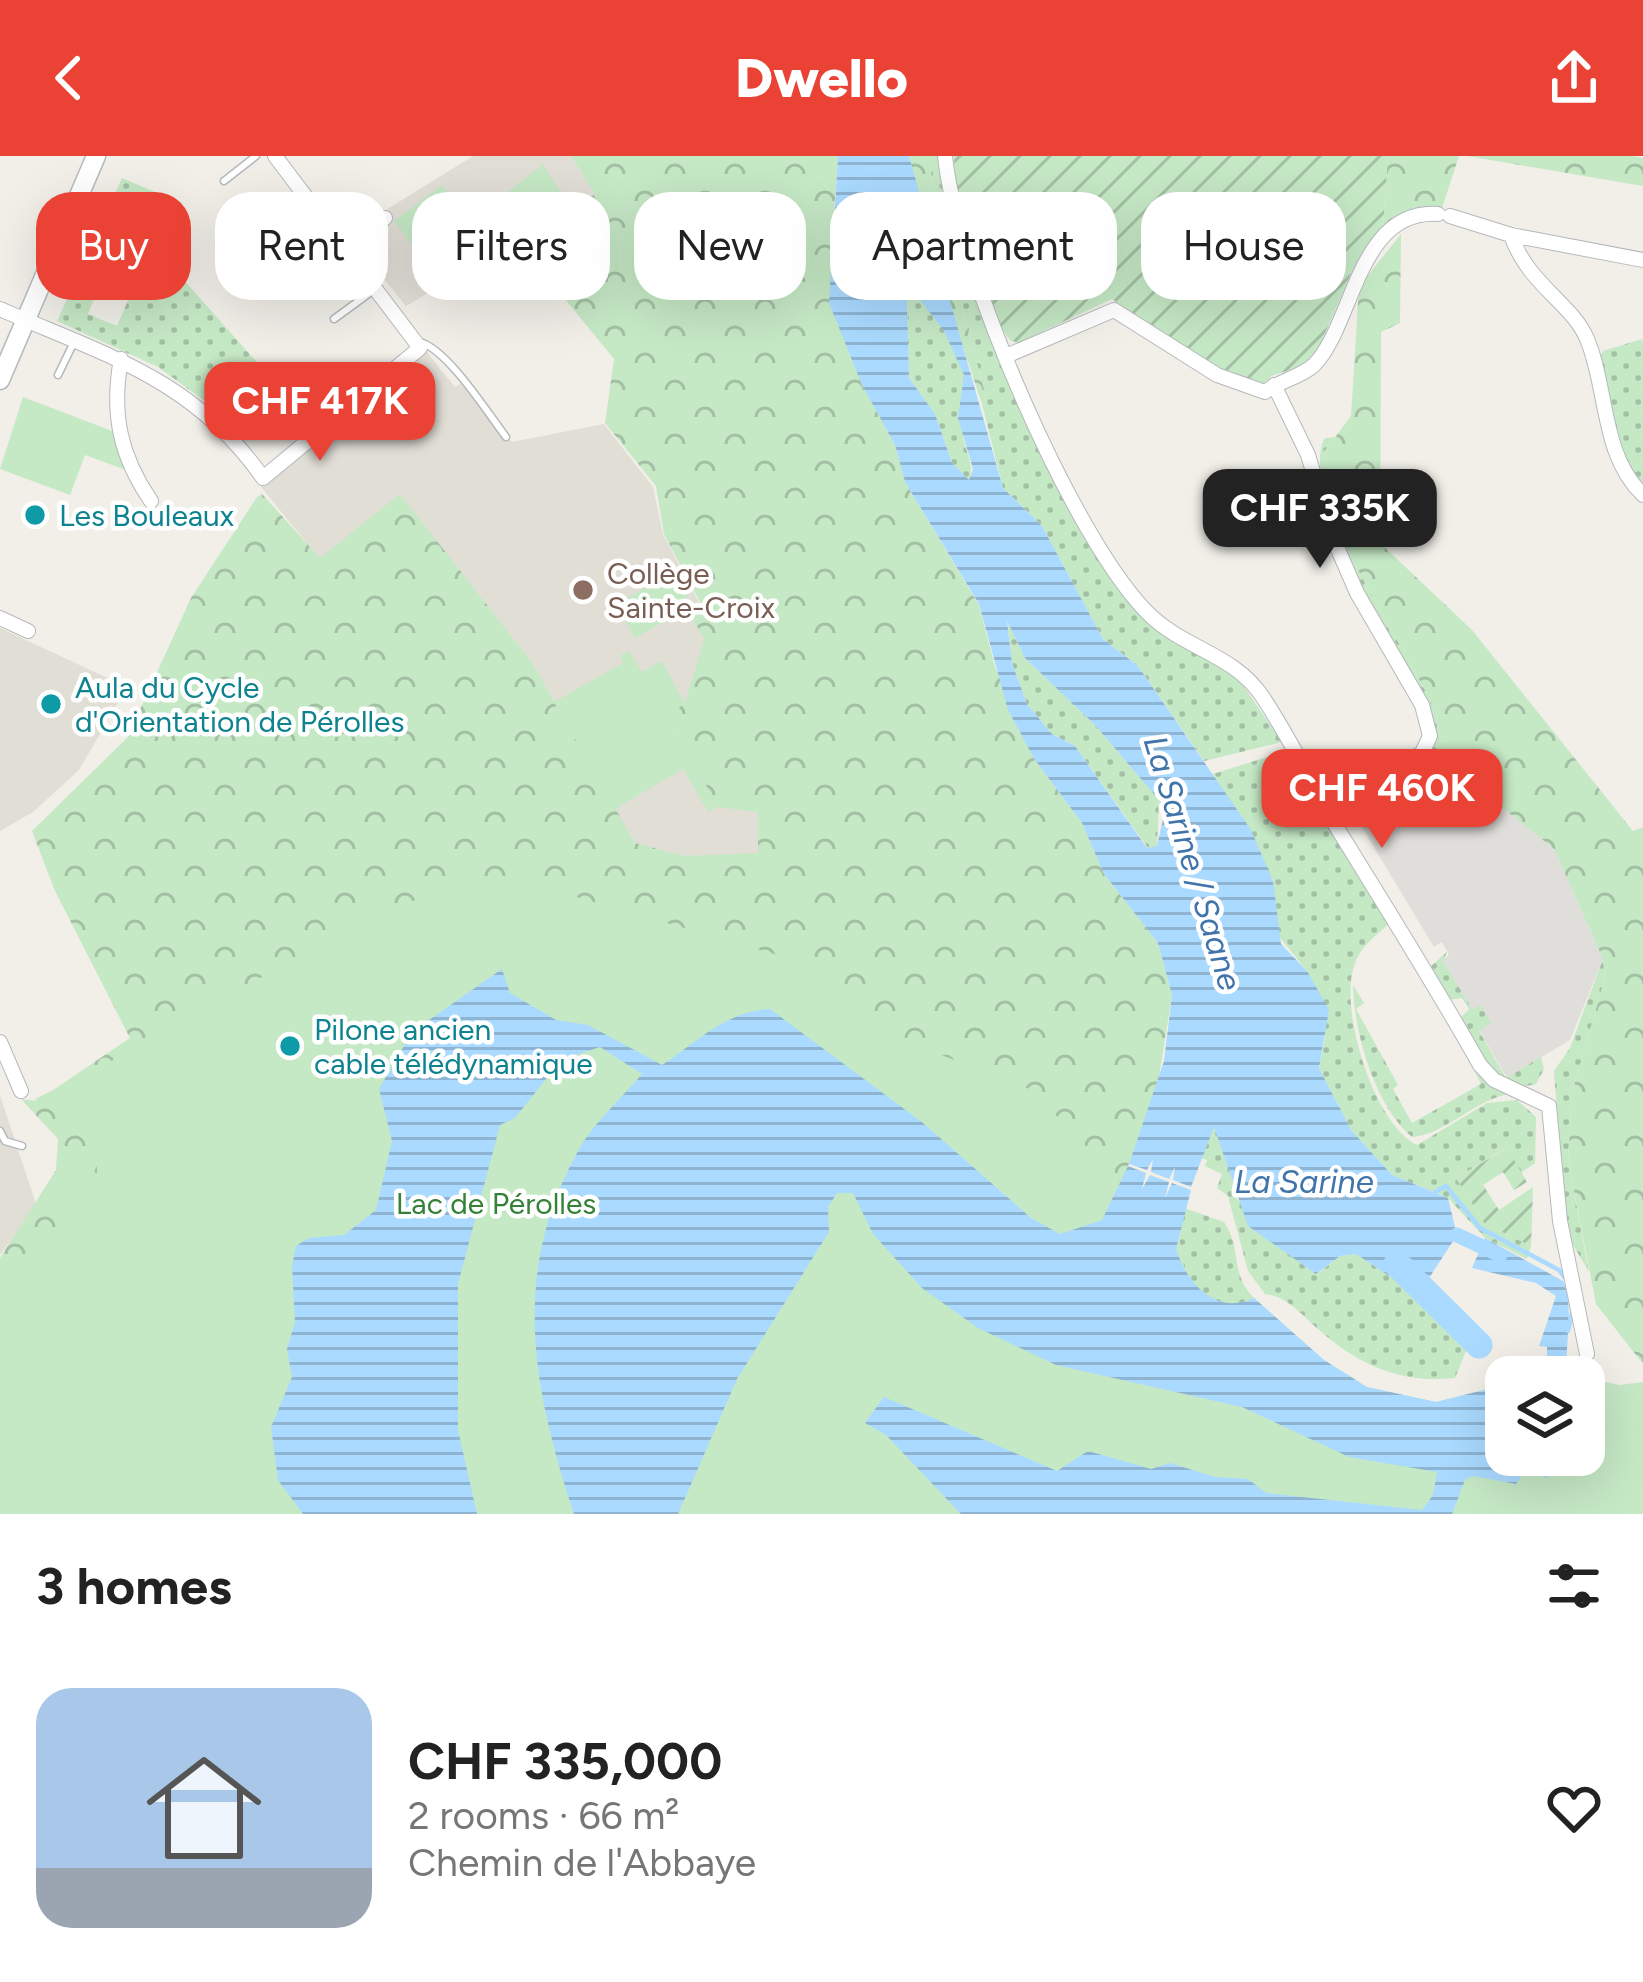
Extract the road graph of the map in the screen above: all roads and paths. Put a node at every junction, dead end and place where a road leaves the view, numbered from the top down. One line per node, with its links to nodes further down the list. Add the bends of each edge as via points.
1 (96, 156): 13 (main road)
2 (256, 156): 5 (lane)
3 (275, 156): 6 (street)
4 (945, 156): 16 (street, via 954,214)
5 (224, 181)
6 (304, 192)
7 (1511, 235): 8 (street); 20 (street, via 1444,215 1408,220 1355,277 1314,364); 22 (street, via 1519,257 1586,338 1620,466)
8 (1643, 260)
9 (388, 299): 15 (street)
10 (359, 300): 12 (lane)
11 (0, 309): 13 (street)
12 (334, 319)
13 (26, 320): 14 (street); 19 (main road)
14 (75, 338): 17 (street); 18 (lane)
15 (420, 342): 17 (street, via 418,353 263,478 192,399); 21 (lane)
16 (1006, 356): 20 (street, via 1114,310 1217,375 1255,392); 26 (street, via 1067,487 1137,600 1172,632 1240,671)
17 (121, 359): 23 (street, via 115,410 122,448)
18 (58, 375)
19 (0, 380)
20 (1274, 385): 26 (street, via 1357,593 1422,705 1427,746)
21 (506, 436)
22 (1643, 495)
23 (151, 501)
24 (0, 619): 25 (street)
25 (28, 631)
26 (1326, 808): 31 (street, via 1480,1065 1552,1112 1560,1222)
27 (0, 1042): 28 (street)
28 (21, 1091)
29 (0, 1131): 30 (lane)
30 (22, 1146)
31 (1587, 1354)

